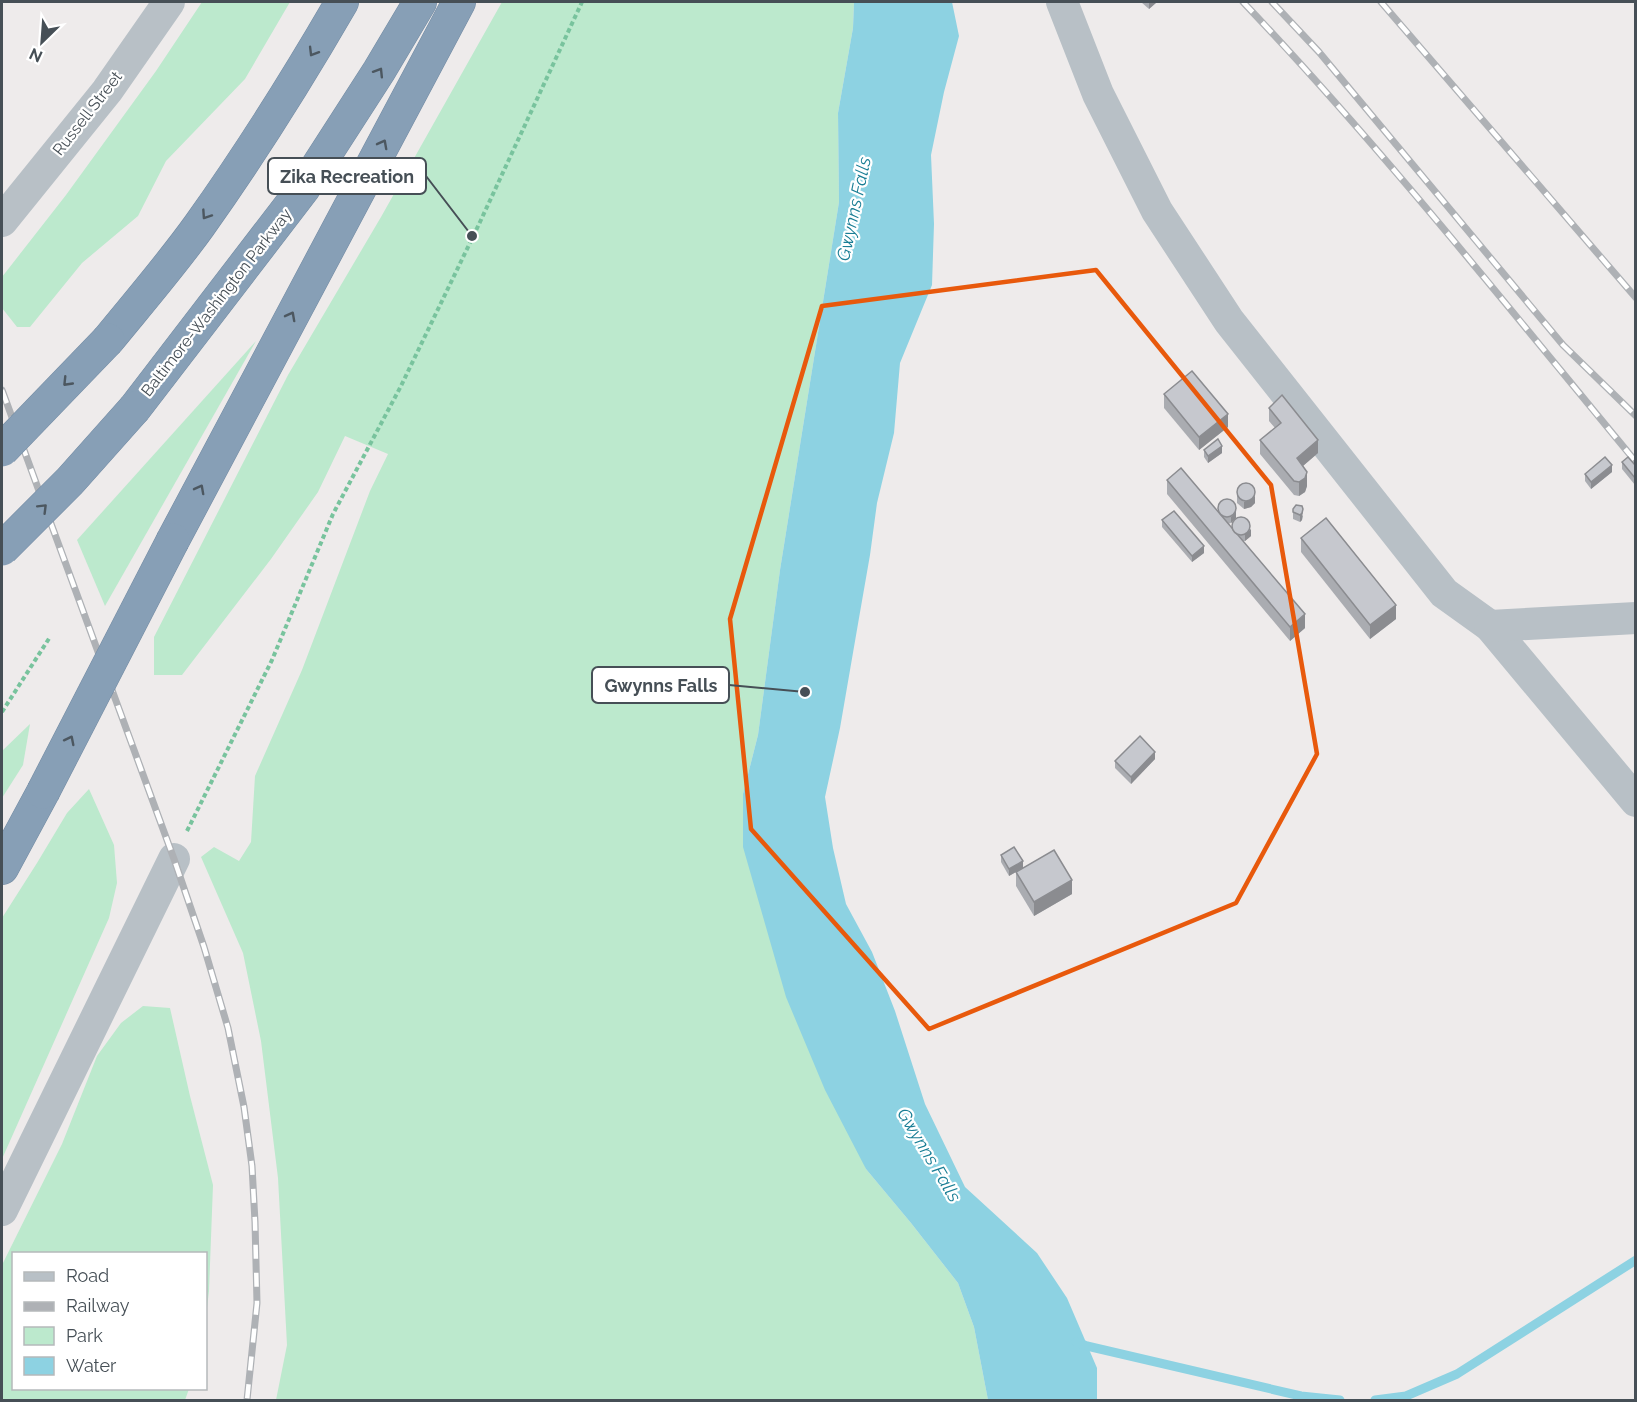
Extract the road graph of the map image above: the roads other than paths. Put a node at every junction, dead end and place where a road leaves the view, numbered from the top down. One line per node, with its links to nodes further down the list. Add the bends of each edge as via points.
1 (169, 2): 6 (street, Russell Street, via 106,91)
2 (342, 2): 7 (highway, one-way to 7, bridge, via 281,104 199,226 108,340)
3 (420, 2): 8 (highway, Baltimore-Washington Parkway, one-way to 3, bridge, via 135,408 303,189)
4 (459, 2): 11 (highway, one-way to 4, bridge)
5 (1062, 2): 10 (street, via 1098,94 1157,211 1229,321 1444,593)
6 (2, 221)
7 (2, 450)
8 (2, 549)
9 (1635, 618): 10 (street)
10 (1490, 626): 12 (street)
11 (43, 792): 13 (highway); 15 (highway)
12 (1635, 801)
13 (2, 843)
14 (174, 859): 16 (street)
15 (2, 868)
16 (2, 1210)

